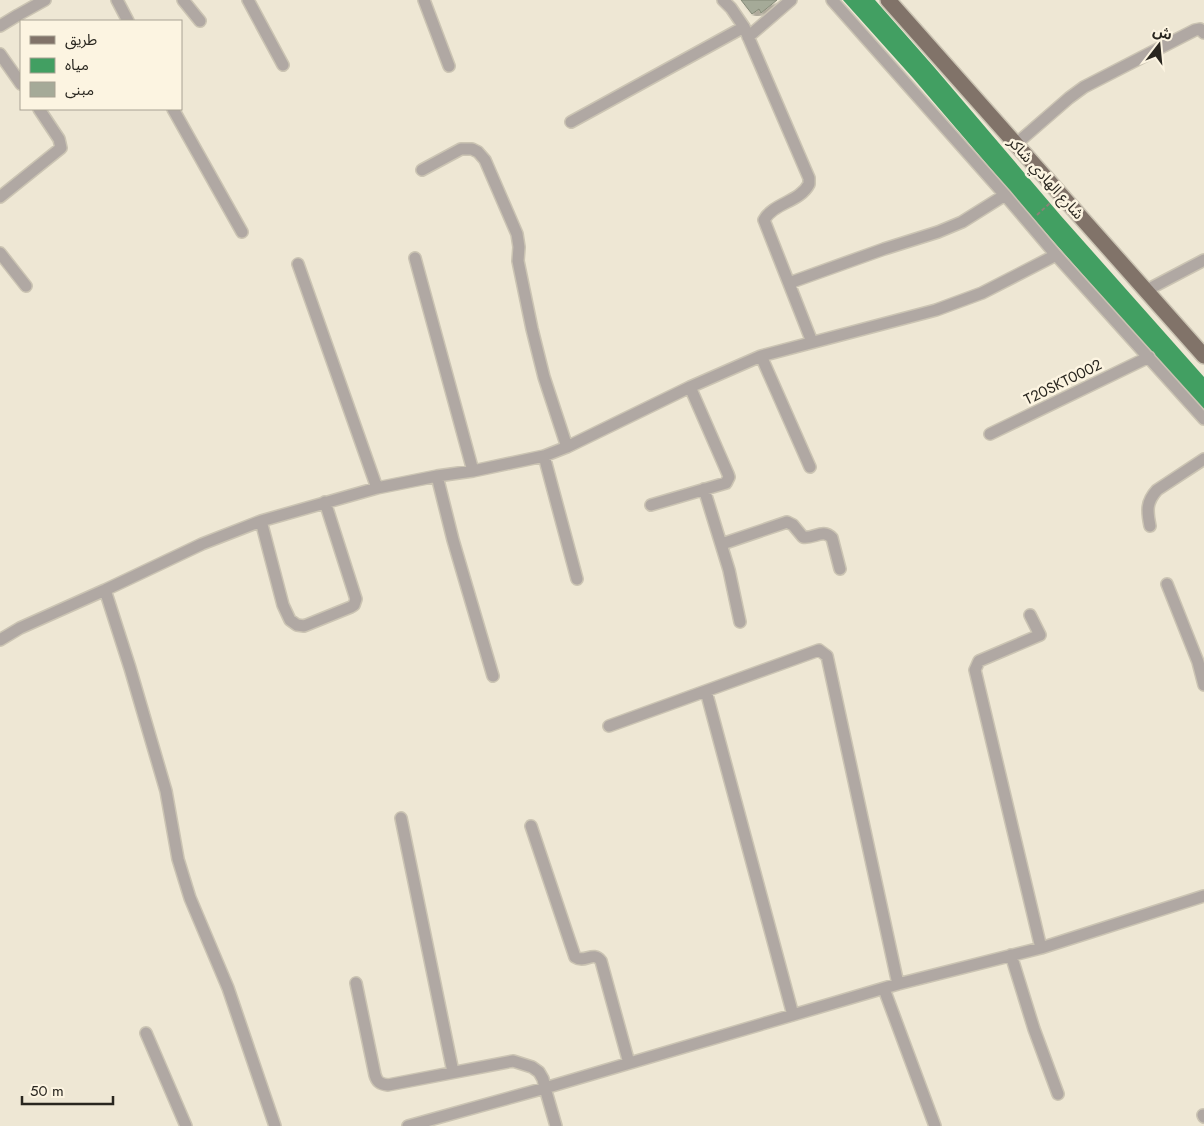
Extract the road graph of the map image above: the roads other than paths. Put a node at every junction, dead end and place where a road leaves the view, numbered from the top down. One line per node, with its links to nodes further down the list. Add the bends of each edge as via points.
1 (45, 0): 12 (street)
2 (117, 0): 10 (street)
3 (183, 0): 11 (street)
4 (248, 0): 16 (street)
5 (424, 0): 17 (street)
6 (724, 0): 13 (street)
7 (792, 0): 13 (street)
8 (832, 0): 24 (street)
9 (888, 0): 22 (main road, شارع الهادي شاكر)
10 (127, 20)
11 (200, 21)
12 (0, 26)
13 (746, 32): 21 (street); 32 (street, via 809,178 810,184 804,192 769,213 764,220)
14 (1204, 33): 22 (street, via 1200,29 1195,30 1084,88)
15 (0, 54): 18 (street)
16 (283, 65)
17 (449, 66)
18 (20, 83)
19 (40, 110): 25 (street, via 59,139 61,148)
20 (174, 110): 26 (street)
21 (571, 122)
22 (1016, 144): 34 (main road, شارع الهادي شاكر)
23 (422, 170): 42 (street, via 461,149 472,149 485,160 516,234 518,261 532,329)
24 (1005, 195): 28 (street); 32 (street, via 962,222 938,232)
25 (0, 197)
26 (242, 232)
27 (0, 253): 33 (street)
28 (1056, 255): 35 (street, via 982,293 936,310); 38 (street)
29 (415, 258): 46 (street)
30 (1204, 260): 34 (street)
31 (298, 264): 48 (street)
32 (789, 283): 35 (street)
33 (26, 286)
34 (1147, 290): 37 (main road, شارع الهادي شاكر)
35 (812, 342): 36 (street)
36 (761, 356): 39 (street); 45 (street)
37 (1204, 356)
38 (1149, 357): 40 (street); 41 (street, T20SKT0002)
39 (690, 387): 42 (street); 49 (street, via 728,474 726,483)
40 (1204, 419)
41 (990, 434)
42 (567, 447): 43 (street)
43 (544, 456): 46 (street); 56 (street)
44 (1204, 459): 53 (street, via 1156,490 1148,505)
45 (810, 467)
46 (473, 471): 47 (street)
47 (436, 476): 48 (street); 62 (street)
48 (377, 488): 50 (street)
49 (704, 489): 51 (street); 54 (street)
50 (326, 502): 52 (street); 52 (street, via 356,599 351,607 304,626 290,620 283,605)
51 (651, 505)
52 (261, 521): 58 (street, via 202,544)
53 (1150, 526)
54 (722, 544): 55 (street, via 787,522 804,537 822,533 830,535); 60 (street)
55 (840, 569)
56 (577, 579)
57 (1167, 584): 63 (street)
58 (105, 590): 61 (street); 82 (street, via 166,791 178,859 190,898 228,988)
59 (1030, 615): 69 (street, via 1040,635 978,661 975,670)
60 (740, 622)
61 (0, 640)
62 (493, 676)
63 (1204, 685)
64 (706, 691): 65 (street); 72 (street, via 819,650 827,656); 74 (street)
65 (609, 726)
66 (401, 818): 77 (street)
67 (531, 826): 76 (street, via 575,957 581,960 595,956 601,961)
68 (1204, 896): 69 (street)
69 (1041, 948): 70 (street)
70 (1010, 955): 72 (street); 79 (street)
71 (356, 983): 77 (street, via 377,1081 388,1085)
72 (898, 984): 73 (street)
73 (884, 989): 74 (street); 85 (street)
74 (793, 1015): 76 (street)
75 (146, 1033): 81 (street)
76 (630, 1063): 78 (street)
77 (453, 1072): 78 (street, via 513,1061 539,1072)
78 (545, 1088): 80 (street); 84 (street)
79 (1058, 1094)
80 (420, 1124): 83 (street)
81 (186, 1126)
82 (275, 1126)
83 (408, 1126)
84 (556, 1126)
85 (935, 1126)

